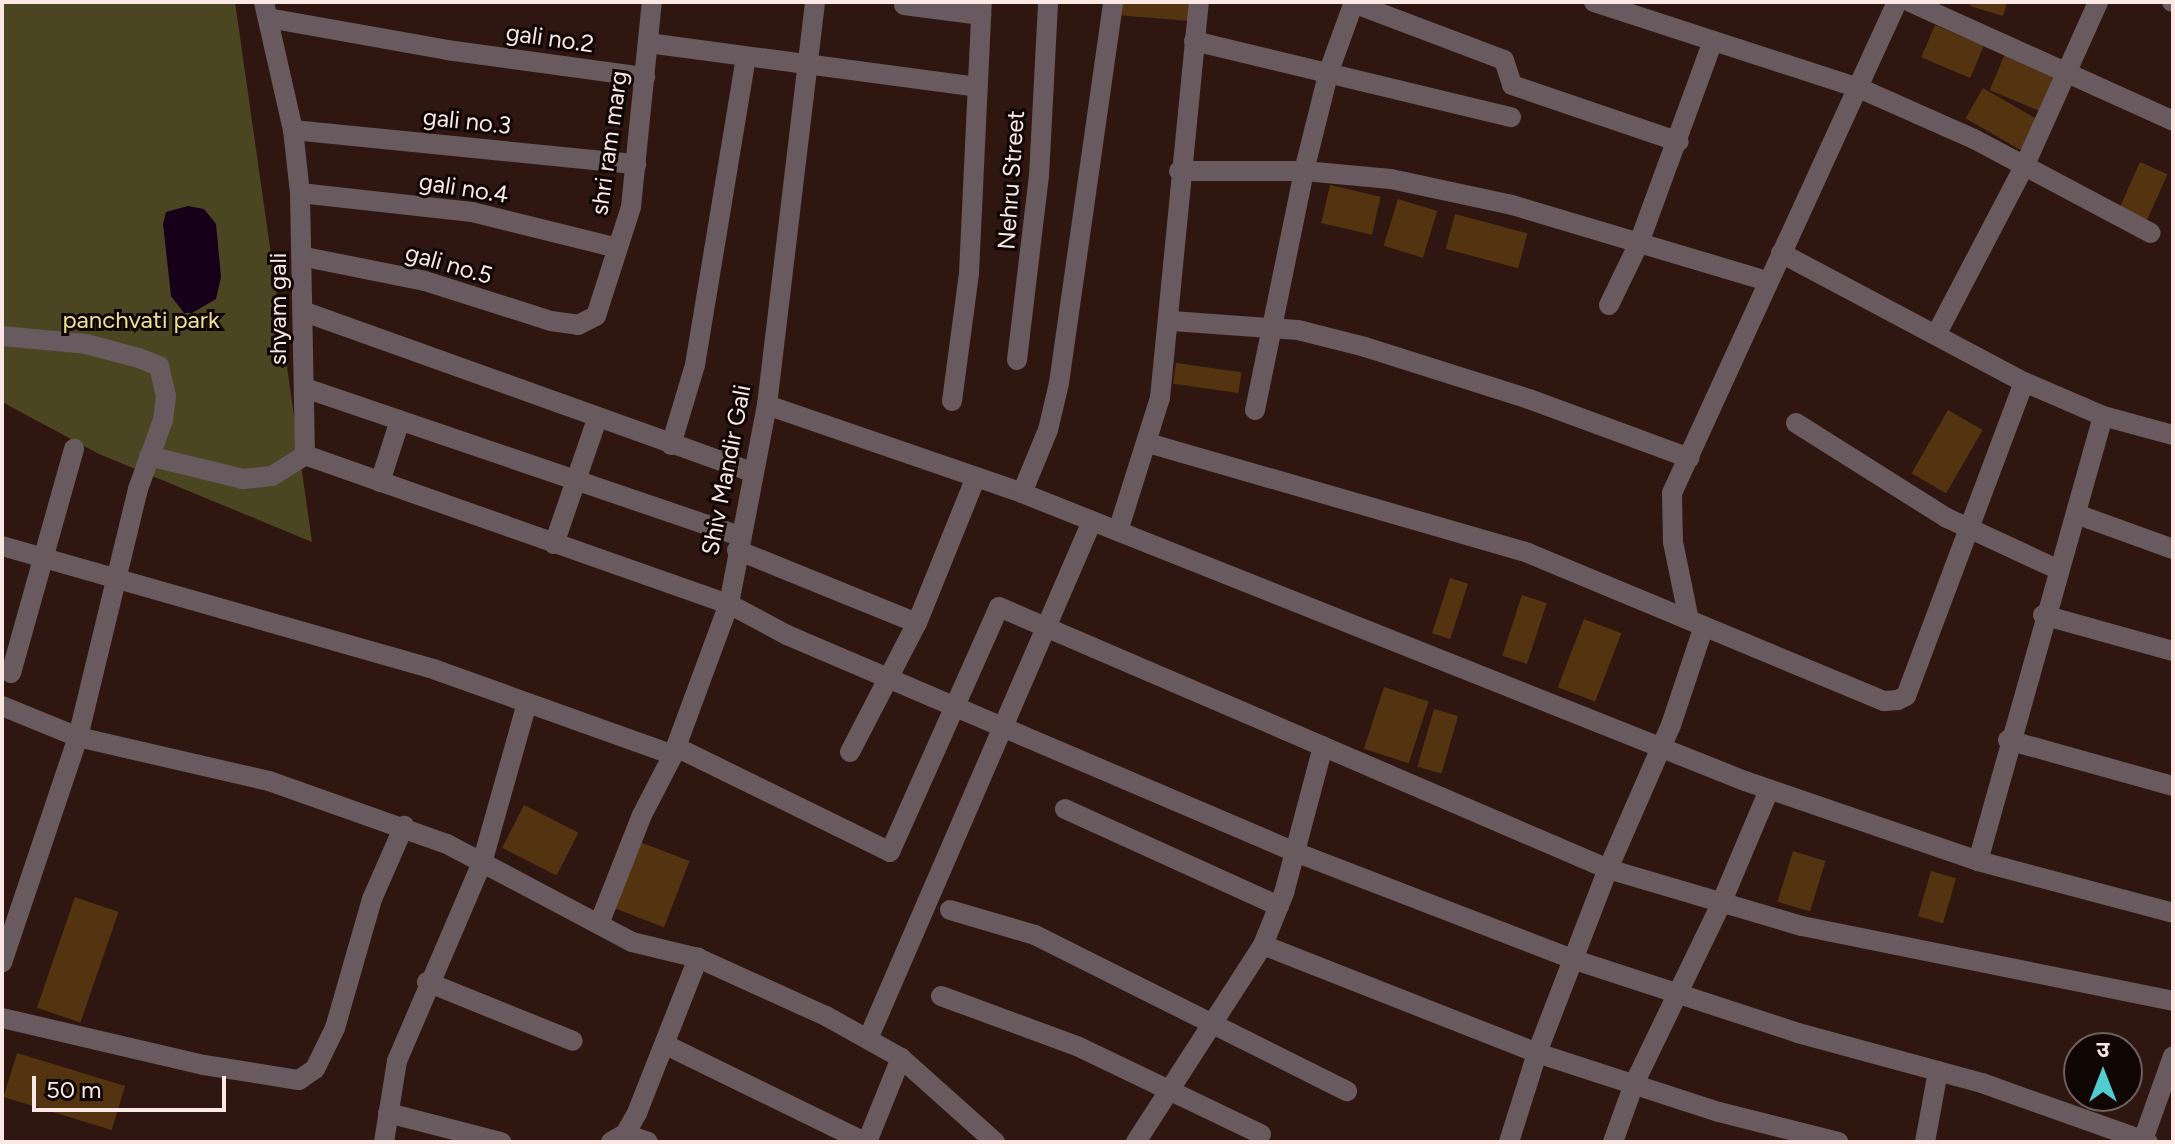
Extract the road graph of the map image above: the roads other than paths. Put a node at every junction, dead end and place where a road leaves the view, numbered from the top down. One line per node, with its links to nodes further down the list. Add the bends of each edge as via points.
1 (652, 2): 16 (street, shri ram marg)
2 (815, 2): 18 (street, Shiv Mandir Gali)
3 (1048, 2): 46 (street, Nehru Street, via 1039,176)
4 (1113, 2): 67 (street, via 1059,383 1048,430)
5 (1199, 2): 14 (street)
6 (1353, 2): 20 (street); 27 (street, via 1504,60 1512,85)
7 (1594, 2): 15 (street)
8 (1897, 2): 23 (street)
9 (1910, 2): 19 (street)
10 (2098, 2): 19 (street)
11 (904, 5): 12 (street)
12 (981, 8): 22 (street)
13 (266, 10): 21 (street, gali no.2, via 447,50); 26 (street, shyam gali)
14 (1194, 41): 20 (street); 30 (street)
15 (1713, 41): 23 (street); 27 (street)
16 (648, 43): 17 (street); 21 (street, shri ram marg)
17 (746, 57): 18 (street); 58 (street, via 695,365)
18 (805, 66): 22 (street); 50 (street, Shiv Mandir Gali)
19 (2070, 70): 25 (street); 29 (street)
20 (1329, 71): 24 (street); 31 (street)
21 (645, 77): 28 (street, shri ram marg)
22 (977, 87): 49 (street, via 969,273)
23 (1859, 88): 29 (street); 36 (street)
24 (1511, 117)
25 (2173, 121)
26 (293, 130): 28 (street, gali no.3); 32 (street, shyam gali)
27 (1679, 142): 34 (street)
28 (636, 164): 35 (street, shri ram marg, via 631,207)
29 (2024, 167): 33 (street); 44 (street)
30 (1179, 171): 31 (street); 41 (street)
31 (1304, 171): 34 (street, via 1391,179 1512,205); 43 (street)
32 (300, 193): 35 (street, gali no.4, via 472,212); 37 (street, shyam gali)
33 (2151, 233)
34 (1639, 243): 38 (street); 39 (street)
35 (617, 248): 42 (street, shri ram marg, via 596,316)
36 (1781, 253): 38 (street); 44 (street)
37 (305, 257): 40 (street, shyam gali); 42 (street, gali no.5, via 425,281)
38 (1767, 281): 62 (street)
39 (1609, 305)
40 (305, 312): 48 (street, shyam gali); 53 (street)
41 (1172, 321): 43 (street); 57 (street)
42 (578, 325)
43 (1274, 328): 51 (street); 62 (street, via 1434,366)
44 (1936, 335): 47 (street)
45 (2, 336): 61 (street, via 86,344 159,366 166,396)
46 (1017, 360)
47 (2024, 382): 52 (street); 70 (street)
48 (305, 388): 54 (street); 60 (street, shyam gali)
49 (952, 401)
50 (767, 405): 63 (street, Shiv Mandir Gali); 64 (street)
51 (1255, 410)
52 (2103, 416): 56 (street); 68 (street)
53 (597, 419): 58 (street); 65 (street)
54 (400, 420): 65 (street); 66 (street)
55 (1796, 423): 70 (street)
56 (2173, 435)
57 (1148, 443): 71 (street); 82 (street, via 1528,553)
58 (671, 445): 63 (street)
59 (74, 449): 76 (street)
60 (305, 455): 61 (street, via 272,476 243,479); 66 (street)
61 (149, 456): 78 (street)
62 (1689, 458): 82 (street, via 1672,493 1672,512)
63 (752, 472): 72 (street, Shiv Mandir Gali)
64 (976, 477): 67 (street); 81 (street)
65 (576, 480): 72 (street); 73 (street)
66 (380, 482): 73 (street)
67 (1022, 493): 69 (street)
68 (2079, 515): 75 (street); 77 (street)
69 (1092, 521): 71 (street); 83 (street)
70 (1969, 528): 77 (street); 82 (street, via 1906,696 1898,700 1884,701)
71 (1118, 531): 94 (street)
72 (738, 543): 79 (street, Shiv Mandir Gali); 81 (street)
73 (554, 544): 79 (street)
74 (2, 546): 76 (street)
75 (2173, 549)
76 (44, 557): 78 (street); 85 (street)
77 (2059, 570): 80 (street)
78 (116, 576): 87 (street, via 436,670); 91 (street)
79 (729, 604): 86 (street); 95 (street, Shiv Mandir Gali)
80 (2043, 615): 84 (street); 92 (street)
81 (917, 623): 86 (street)
82 (1697, 623): 94 (street)
83 (1047, 627): 89 (street, via 999,607); 90 (street); 93 (street)
84 (2173, 651)
85 (11, 673)
86 (888, 678): 89 (street); 96 (street)
87 (527, 703): 95 (street); 103 (street)
88 (2, 706): 91 (street)
89 (955, 707): 90 (street); 95 (street, via 890,852)
90 (1005, 728): 101 (street); 120 (street)
91 (78, 737): 100 (street, via 269,781); 113 (street)
92 (2008, 740): 97 (street); 102 (street)
93 (1323, 746): 101 (street); 104 (street)
94 (1662, 746): 98 (street); 104 (street)
95 (675, 751): 109 (street, Shiv Mandir Gali, via 642,815)
96 (850, 752)
97 (2173, 786)
98 (1769, 790): 102 (street); 106 (street)
99 (1065, 809): 105 (street)
100 (404, 826): 103 (street); 118 (street, via 372,899 335,1028 315,1069 299,1080 204,1065)
101 (1295, 852): 105 (street); 112 (street)
102 (1978, 861): 108 (street)
103 (482, 863): 109 (street); 114 (street)
104 (1608, 869): 106 (street); 112 (street)
105 (1279, 906): 110 (street)
106 (1720, 906): 115 (street); 117 (street)
107 (950, 910): 119 (street, via 1035,935)
108 (2173, 913)
109 (599, 924): 111 (street, via 632,942)
110 (1263, 945): 119 (street); 123 (street)
111 (698, 958): 120 (street); 122 (street)
112 (1575, 960): 115 (street); 123 (street)
113 (2, 963)
114 (427, 982): 121 (street); 130 (street, via 397,1061)
115 (1680, 993): 126 (street, via 1798,1033); 127 (street)
116 (941, 996): 128 (street, via 1077,1046)
117 (2173, 1001)
118 (2, 1018)
119 (1214, 1024): 128 (street); 129 (street)
120 (868, 1039): 125 (street)
121 (573, 1041)
122 (666, 1045): 133 (street); 138 (street)
123 (1537, 1053): 127 (street); 141 (street)
124 (2173, 1056): 134 (street)
125 (901, 1058): 138 (street); 139 (street)
126 (1938, 1071): 134 (street); 144 (street)
127 (1634, 1084): 132 (street); 142 (street)
128 (1172, 1091): 131 (street); 140 (street)
129 (1347, 1091)
130 (388, 1113): 135 (street); 136 (street)
131 (1261, 1134)
132 (1796, 1137): 143 (street)
133 (616, 1140): 137 (street)
134 (2146, 1141)
135 (384, 1142)
136 (501, 1142)
137 (648, 1142)
138 (866, 1142)
139 (995, 1142)
140 (1136, 1142)
141 (1509, 1142)
142 (1613, 1142)
143 (1838, 1142)
144 (1925, 1142)

